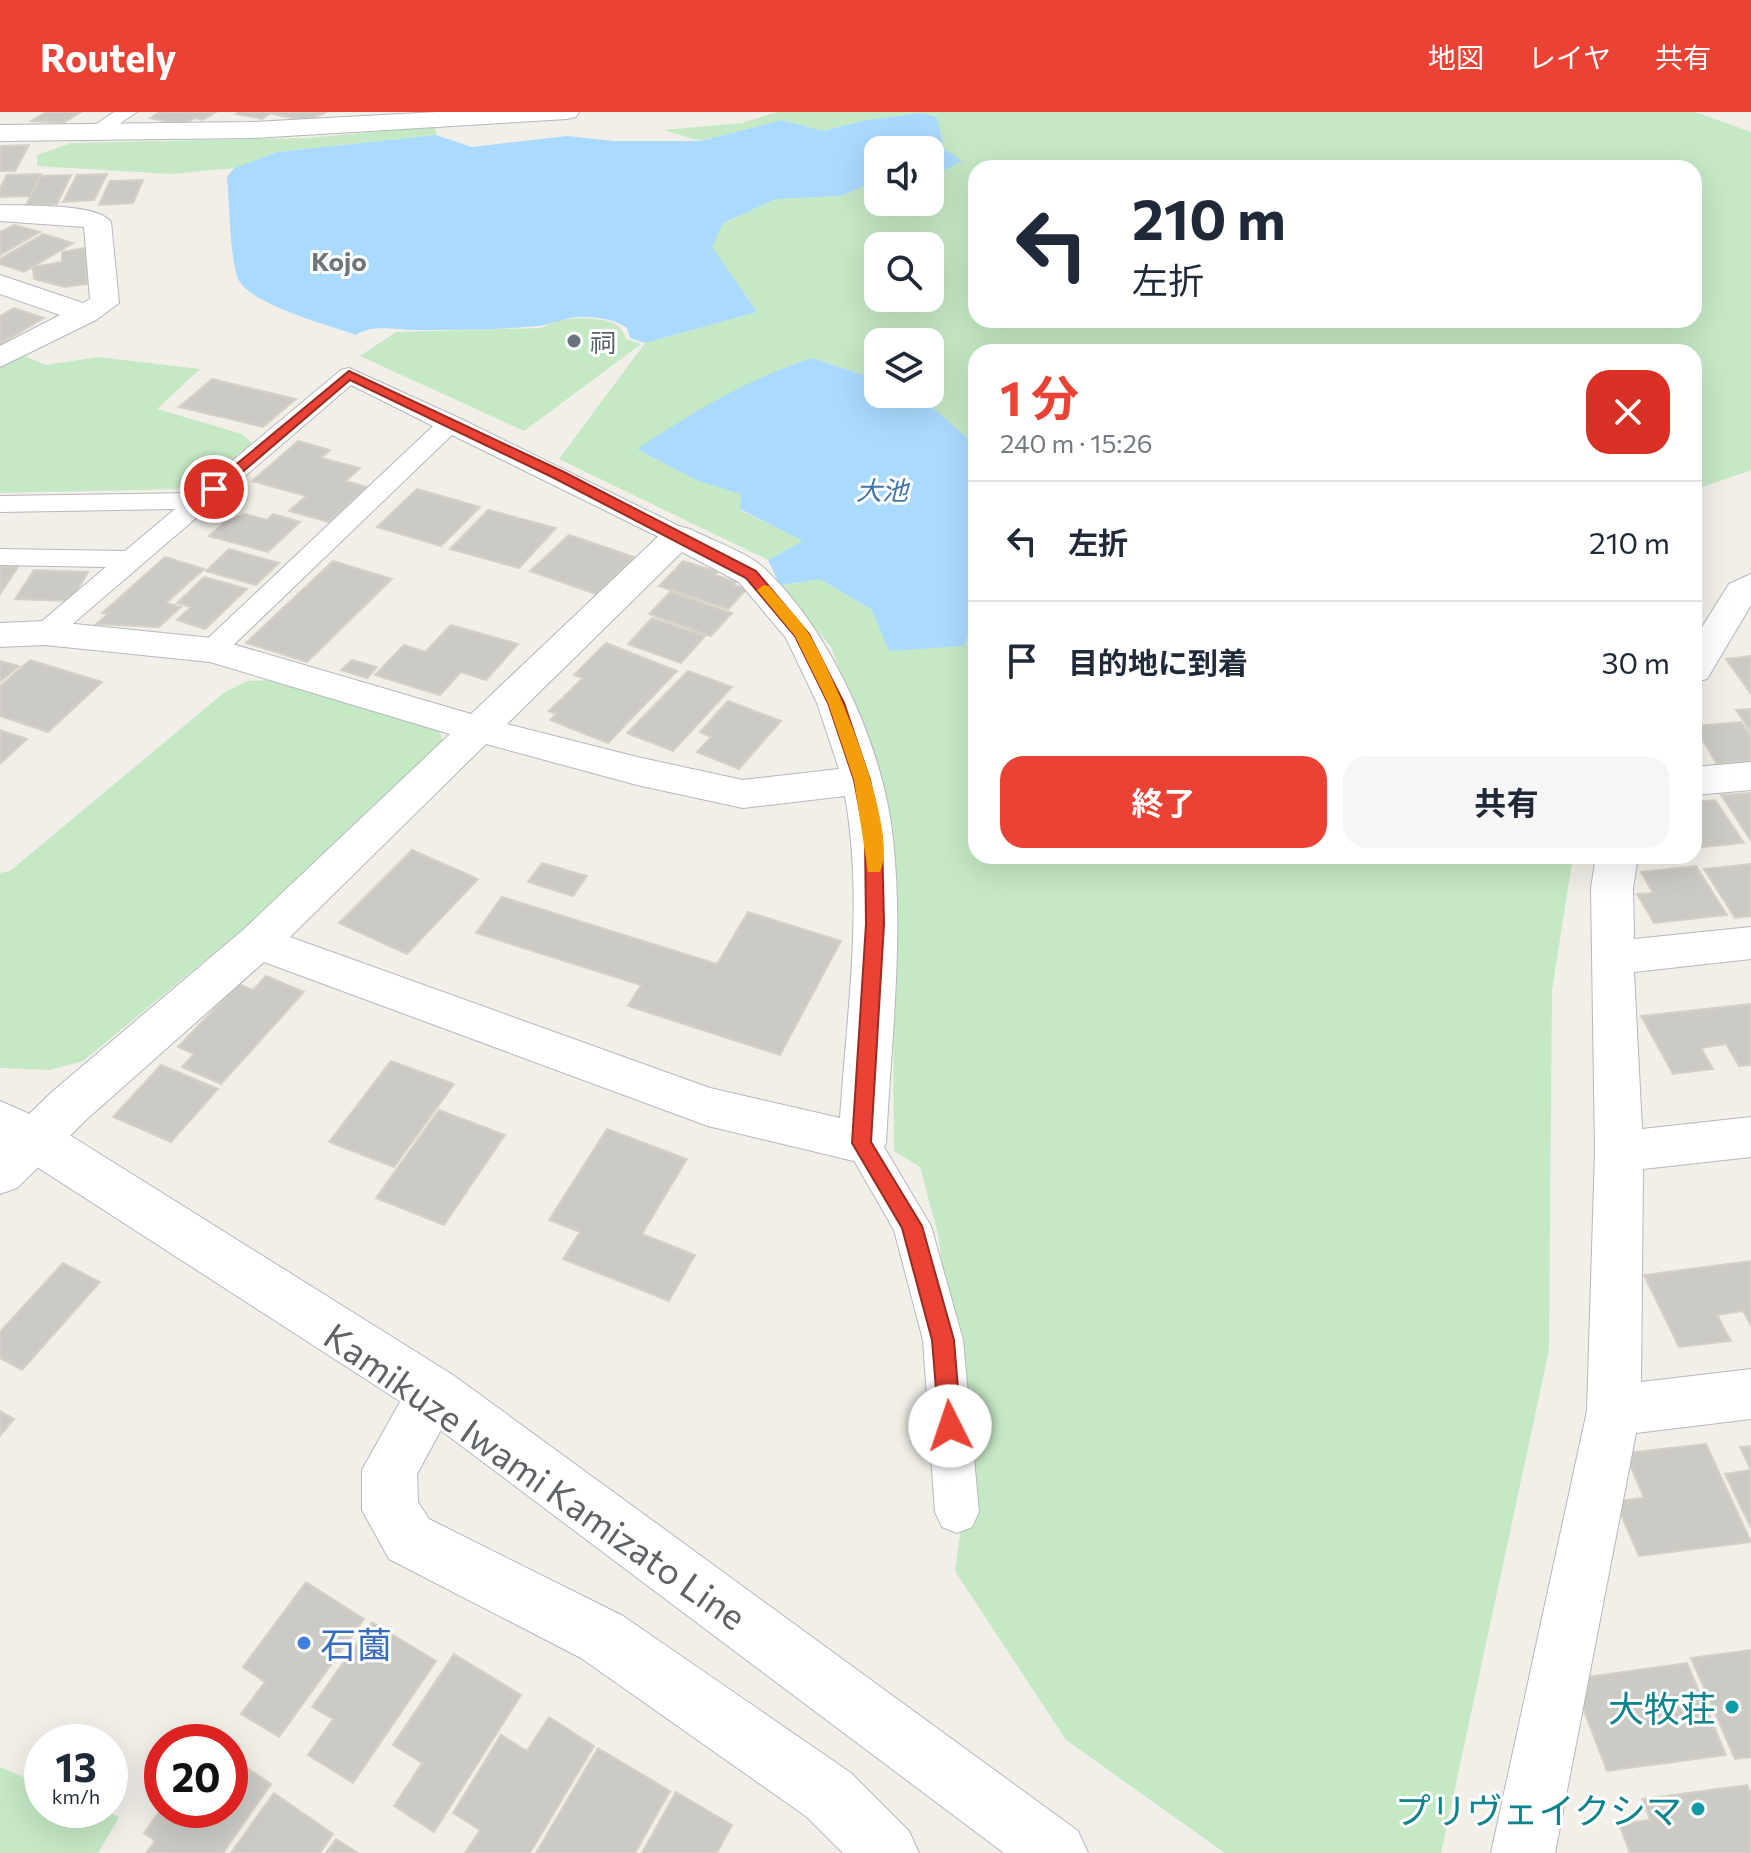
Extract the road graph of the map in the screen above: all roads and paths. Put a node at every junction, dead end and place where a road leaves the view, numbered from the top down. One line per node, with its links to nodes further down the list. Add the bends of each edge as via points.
1 (127, 112): 4 (lane)
2 (567, 112): 3 (street)
3 (340, 118): 4 (street, via 192,132)
4 (96, 131): 5 (street)
5 (0, 133)
6 (0, 213): 8 (street, via 97,222 105,303)
7 (0, 284): 8 (street)
8 (86, 314): 9 (street)
9 (0, 358)
10 (450, 423): 11 (lane, via 349,375); 13 (lane); 19 (lane)
11 (200, 501): 12 (lane); 15 (lane)
12 (0, 504)
13 (678, 536): 21 (street); 23 (street, via 751,574 802,634 836,703)
14 (0, 557): 15 (lane)
15 (132, 559): 17 (lane)
16 (1751, 585): 20 (street, via 1741,592)
17 (45, 633): 18 (street); 19 (street)
18 (0, 635)
19 (212, 650): 21 (street)
20 (1702, 657)
21 (477, 729): 23 (street, via 743,794); 26 (street)
22 (1751, 776): 24 (street)
23 (862, 780): 30 (street, via 873,838 875,924)
24 (1702, 780)
25 (1616, 864): 28 (street)
26 (258, 942): 30 (street, via 708,1107); 31 (street)
27 (1751, 943): 28 (street)
28 (1612, 958): 32 (street)
29 (1751, 1137): 32 (street)
30 (862, 1143): 36 (lane, via 912,1226 943,1340)
31 (12, 1144): 33 (street, Kamikuze Iwami Kamizato Line)
32 (1619, 1152): 35 (street)
33 (434, 1393): 37 (street, via 389,1470 390,1510 409,1539 602,1637 829,1795); 38 (street, Kamikuze Iwami Kamizato Line)
34 (1751, 1394): 35 (street)
35 (1614, 1411): 39 (street)
36 (957, 1512)
37 (887, 1853)
38 (1056, 1853)
39 (1523, 1853)

